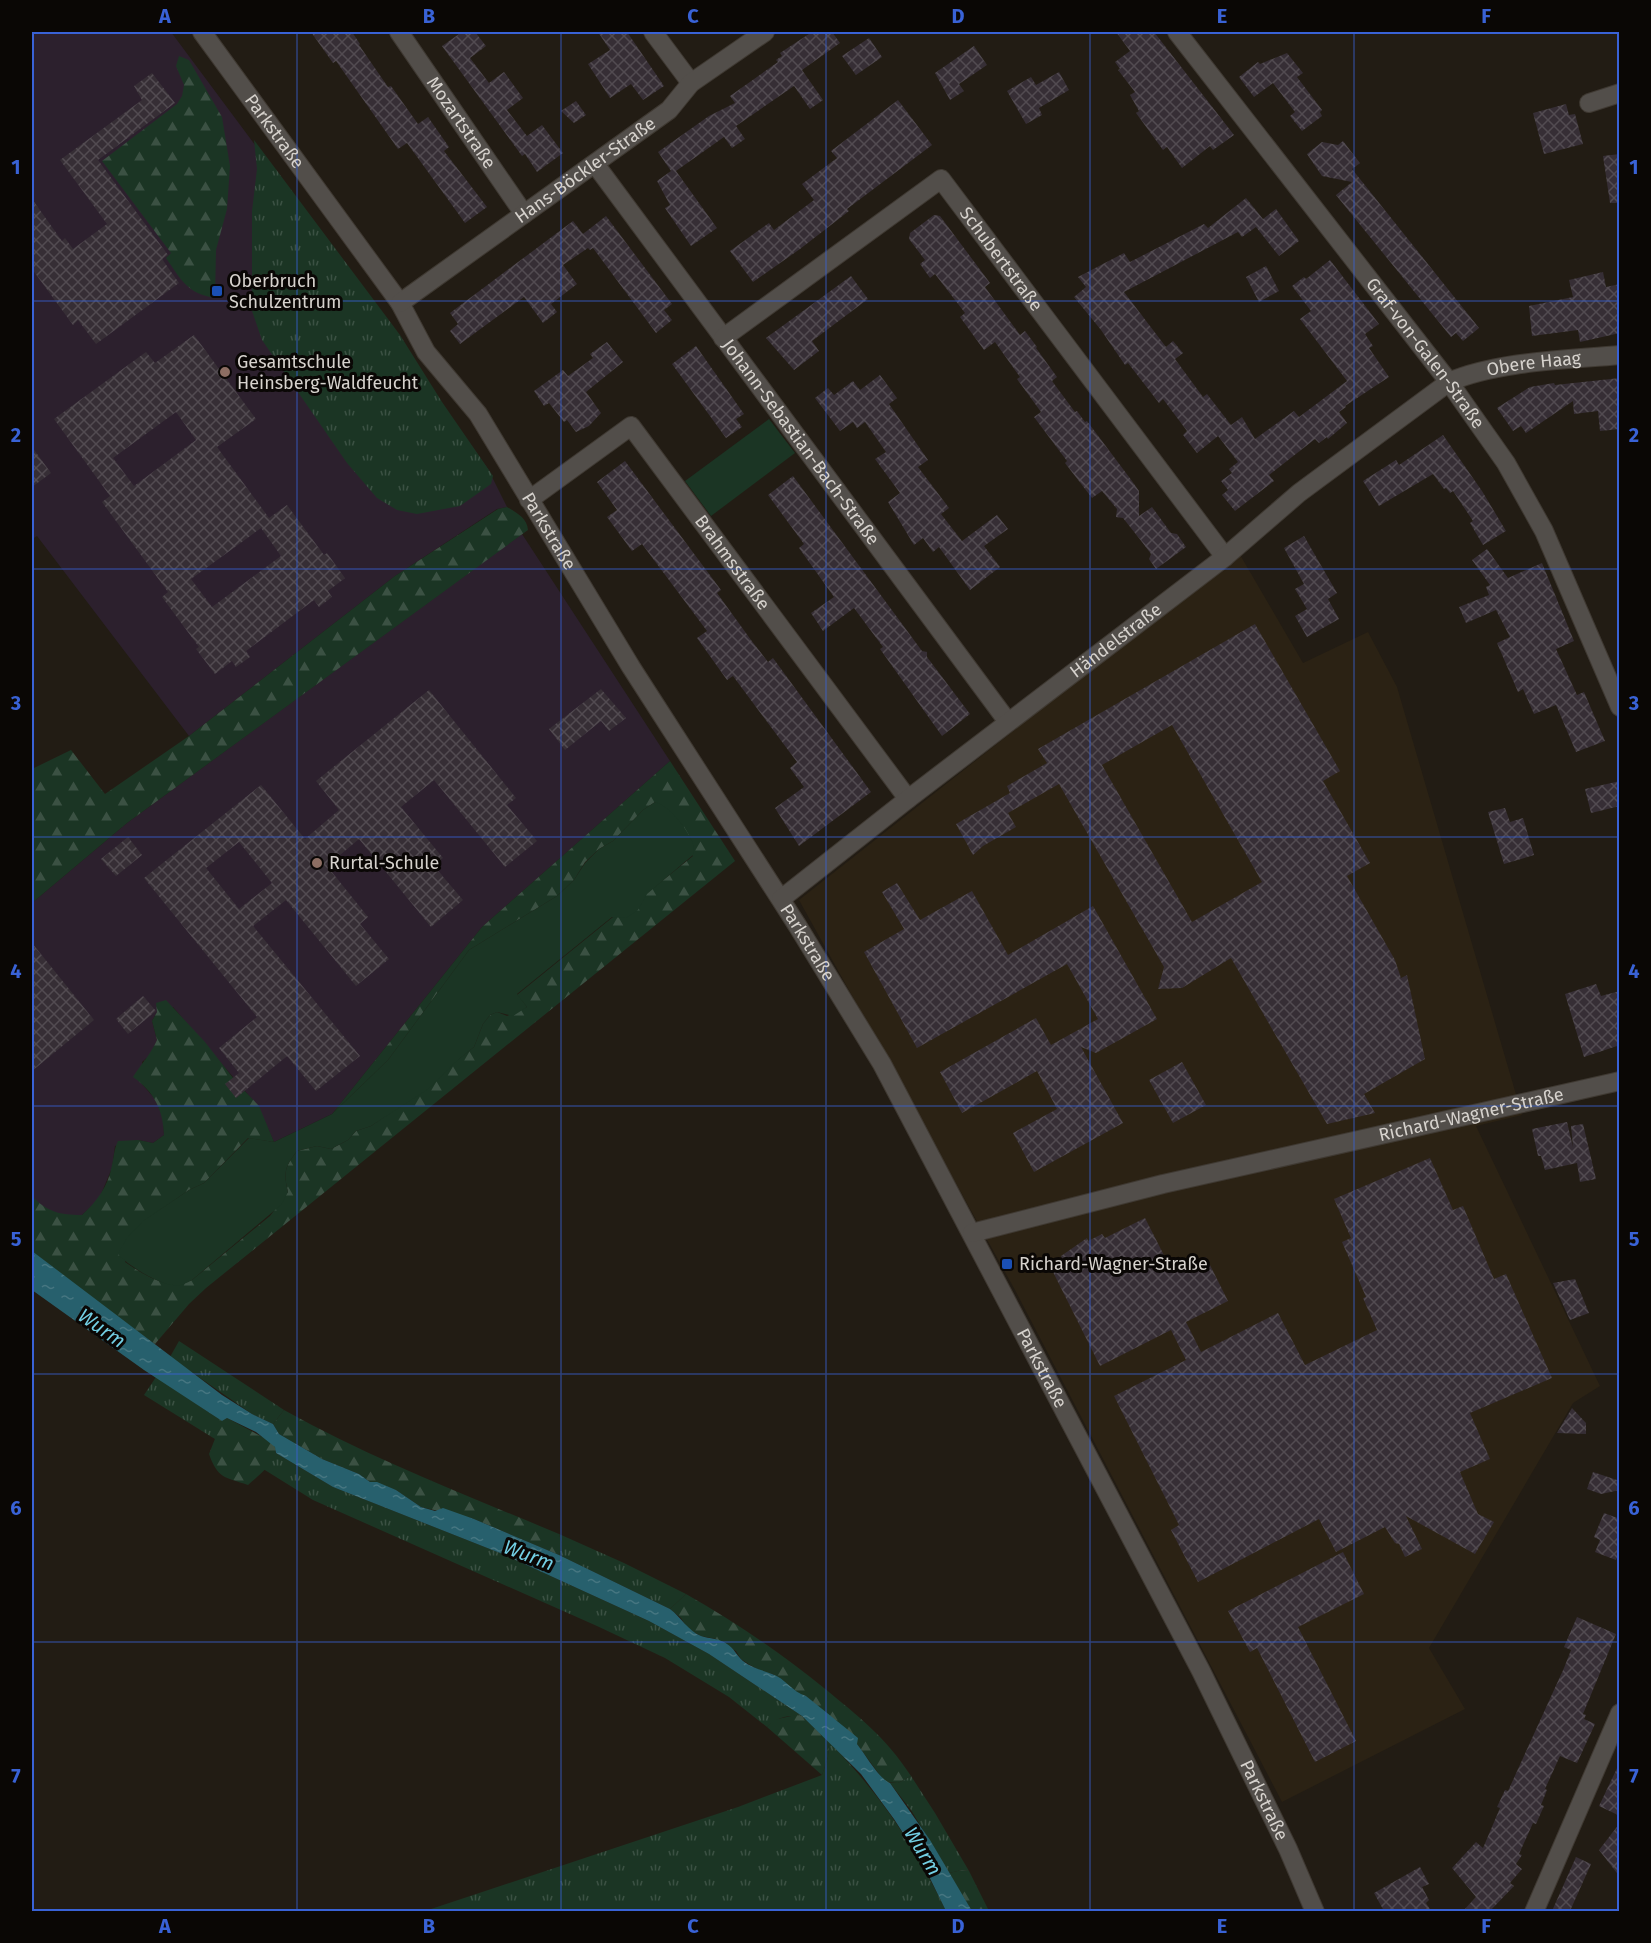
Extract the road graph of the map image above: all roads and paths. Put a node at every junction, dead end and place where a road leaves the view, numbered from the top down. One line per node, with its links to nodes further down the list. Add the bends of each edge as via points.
1 (202, 32): 11 (street, Parkstraße)
2 (399, 32): 10 (street, Mozartstraße)
3 (653, 32): 6 (street)
4 (765, 32): 6 (street, Hans-Böckler-Straße)
5 (1177, 32): 14 (street, Graf-von-Galen-Straße)
6 (691, 83): 9 (street, Hans-Böckler-Straße, via 669,110)
7 (1620, 93): 8 (street)
8 (1589, 103)
9 (595, 164): 10 (street, Hans-Böckler-Straße); 12 (street, Johann-Sebastian-Bach-Straße)
10 (525, 214): 11 (street, Hans-Böckler-Straße)
11 (400, 303): 15 (street, Parkstraße, via 426,351 478,414)
12 (723, 338): 16 (street, Schubertstraße, via 942,179); 18 (street, Johann-Sebastian-Bach-Straße)
13 (1620, 355): 14 (street, Obere Haag, via 1538,362)
14 (1449, 382): 16 (street, Händelstraße, via 1299,493); 17 (street, Graf-von-Galen-Straße, via 1506,463 1544,531)
15 (529, 500): 19 (street, Brahmsstraße, via 631,426); 20 (street, Parkstraße)
16 (1225, 557): 18 (street, Händelstraße)
17 (1620, 707)
18 (1008, 722): 19 (street, Händelstraße)
19 (908, 799): 20 (street, Händelstraße)
20 (781, 899): 22 (street, Parkstraße, via 882,1064)
21 (1620, 1081): 22 (street, Richard-Wagner-Straße, via 1163,1184)
22 (972, 1233): 24 (street, Parkstraße, via 1201,1671)
23 (1620, 1713): 25 (street)
24 (1315, 1911)
25 (1534, 1911)

